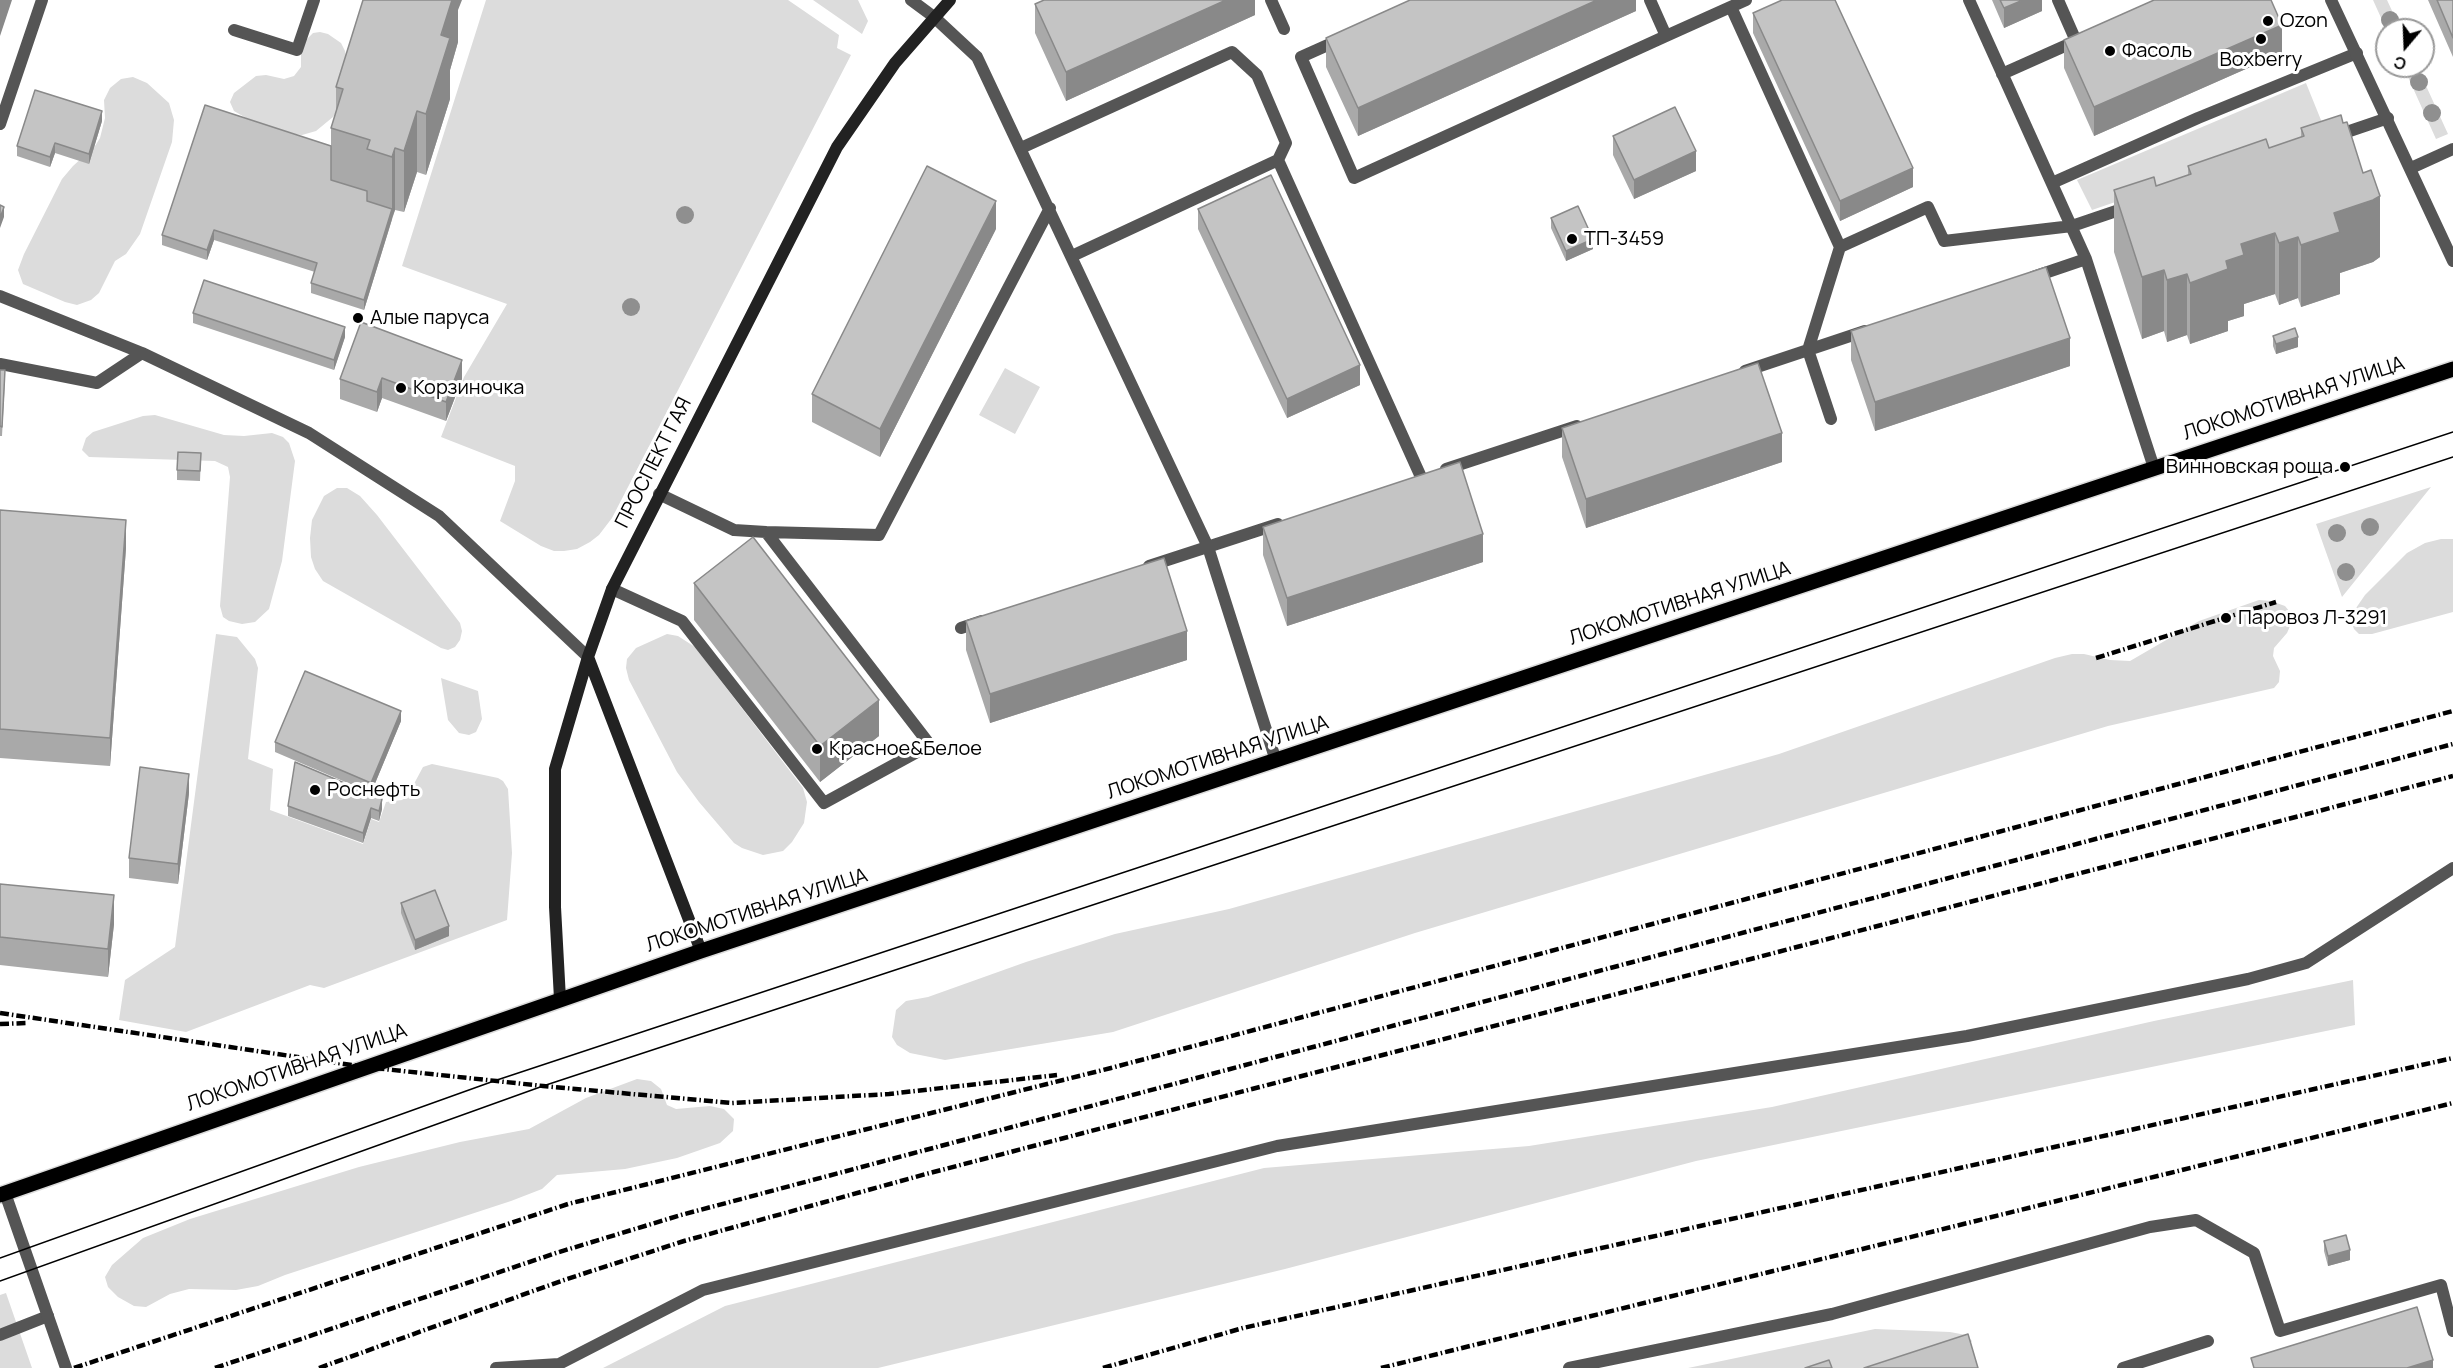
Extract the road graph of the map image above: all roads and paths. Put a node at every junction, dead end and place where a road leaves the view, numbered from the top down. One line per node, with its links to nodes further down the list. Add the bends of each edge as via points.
1 (42, 0): 20 (street)
2 (314, 0): 14 (street, via 297,50)
3 (911, 0): 12 (street)
4 (950, 0): 12 (main road, ПРОСПЕКТ ГАЯ)
5 (1271, 0): 13 (street)
6 (1650, 0): 16 (street)
7 (1746, 0): 11 (street)
8 (1969, 0): 18 (street)
9 (2058, 0): 18 (street, via 2076,41)
10 (2331, 0): 17 (street)
11 (1731, 7): 16 (street); 30 (street)
12 (934, 17): 22 (street, via 977,57); 45 (main road, ПРОСПЕКТ ГАЯ, via 895,63 837,147)
13 (1284, 28)
14 (234, 30)
15 (1352, 33): 16 (street, via 1301,57 1354,178)
16 (1666, 36)
17 (2357, 53): 19 (street); 26 (street)
18 (2002, 74): 26 (street)
19 (2388, 118): 21 (street); 25 (street)
20 (0, 124)
21 (2320, 141)
22 (1021, 148): 24 (street, via 1232,52 1257,75 1286,143); 28 (street)
23 (2453, 149): 25 (street)
24 (1278, 160): 31 (street); 43 (street, via 1416,479)
25 (2411, 168): 33 (street)
26 (2052, 183): 29 (street)
27 (2139, 203): 29 (street)
28 (1050, 208): 31 (street); 47 (street, via 879,535)
29 (2072, 226): 30 (street, via 1944,241 1928,207); 32 (street)
30 (1840, 247): 37 (street)
31 (1072, 256): 48 (street)
32 (2086, 259): 34 (street); 44 (street)
33 (2453, 261)
34 (2019, 281)
35 (0, 296): 38 (street)
36 (1875, 328): 37 (street)
37 (1808, 350): 41 (street); 42 (street)
38 (142, 353): 39 (street, via 97,383); 53 (street, via 309,433 439,516)
39 (0, 364)
40 (2453, 369): 44 (main road, ЛОКОМОТИВНАЯ УЛИЦА)
41 (1728, 376)
42 (1831, 418)
43 (1592, 421)
44 (2154, 468): 54 (main road, ЛОКОМОТИВНАЯ УЛИЦА)
45 (659, 494): 47 (street, via 734,530); 50 (main road, ПРОСПЕКТ ГАЯ)
46 (1287, 521): 48 (street)
47 (766, 532): 50 (street, via 930,745 824,803 682,621)
48 (1208, 547): 49 (street); 54 (street)
49 (1141, 569)
50 (612, 589): 53 (main road, ПРОСПЕКТ ГАЯ)
51 (995, 617): 52 (street)
52 (961, 628)
53 (588, 657): 56 (main road); 57 (main road, ПРОСПЕКТ ГАЯ, via 555,769)
54 (1276, 761): 56 (main road, ЛОКОМОТИВНАЯ УЛИЦА)
55 (2453, 868): 64 (street, via 2306,963 2248,979 1967,1036 1277,1146 704,1290 559,1364)
56 (701, 951): 57 (main road, ЛОКОМОТИВНАЯ УЛИЦА)
57 (560, 999): 58 (main road, ЛОКОМОТИВНАЯ УЛИЦА)
58 (3, 1194): 59 (street)
59 (48, 1316): 61 (street); 63 (street)
60 (2453, 1330): 65 (street, via 2441,1285 2280,1331 2254,1253 2196,1220 2150,1227 1832,1314)
61 (0, 1335)
62 (2208, 1341): 66 (street)
63 (66, 1368)
64 (496, 1368)
65 (1569, 1368)
66 (2123, 1368)

